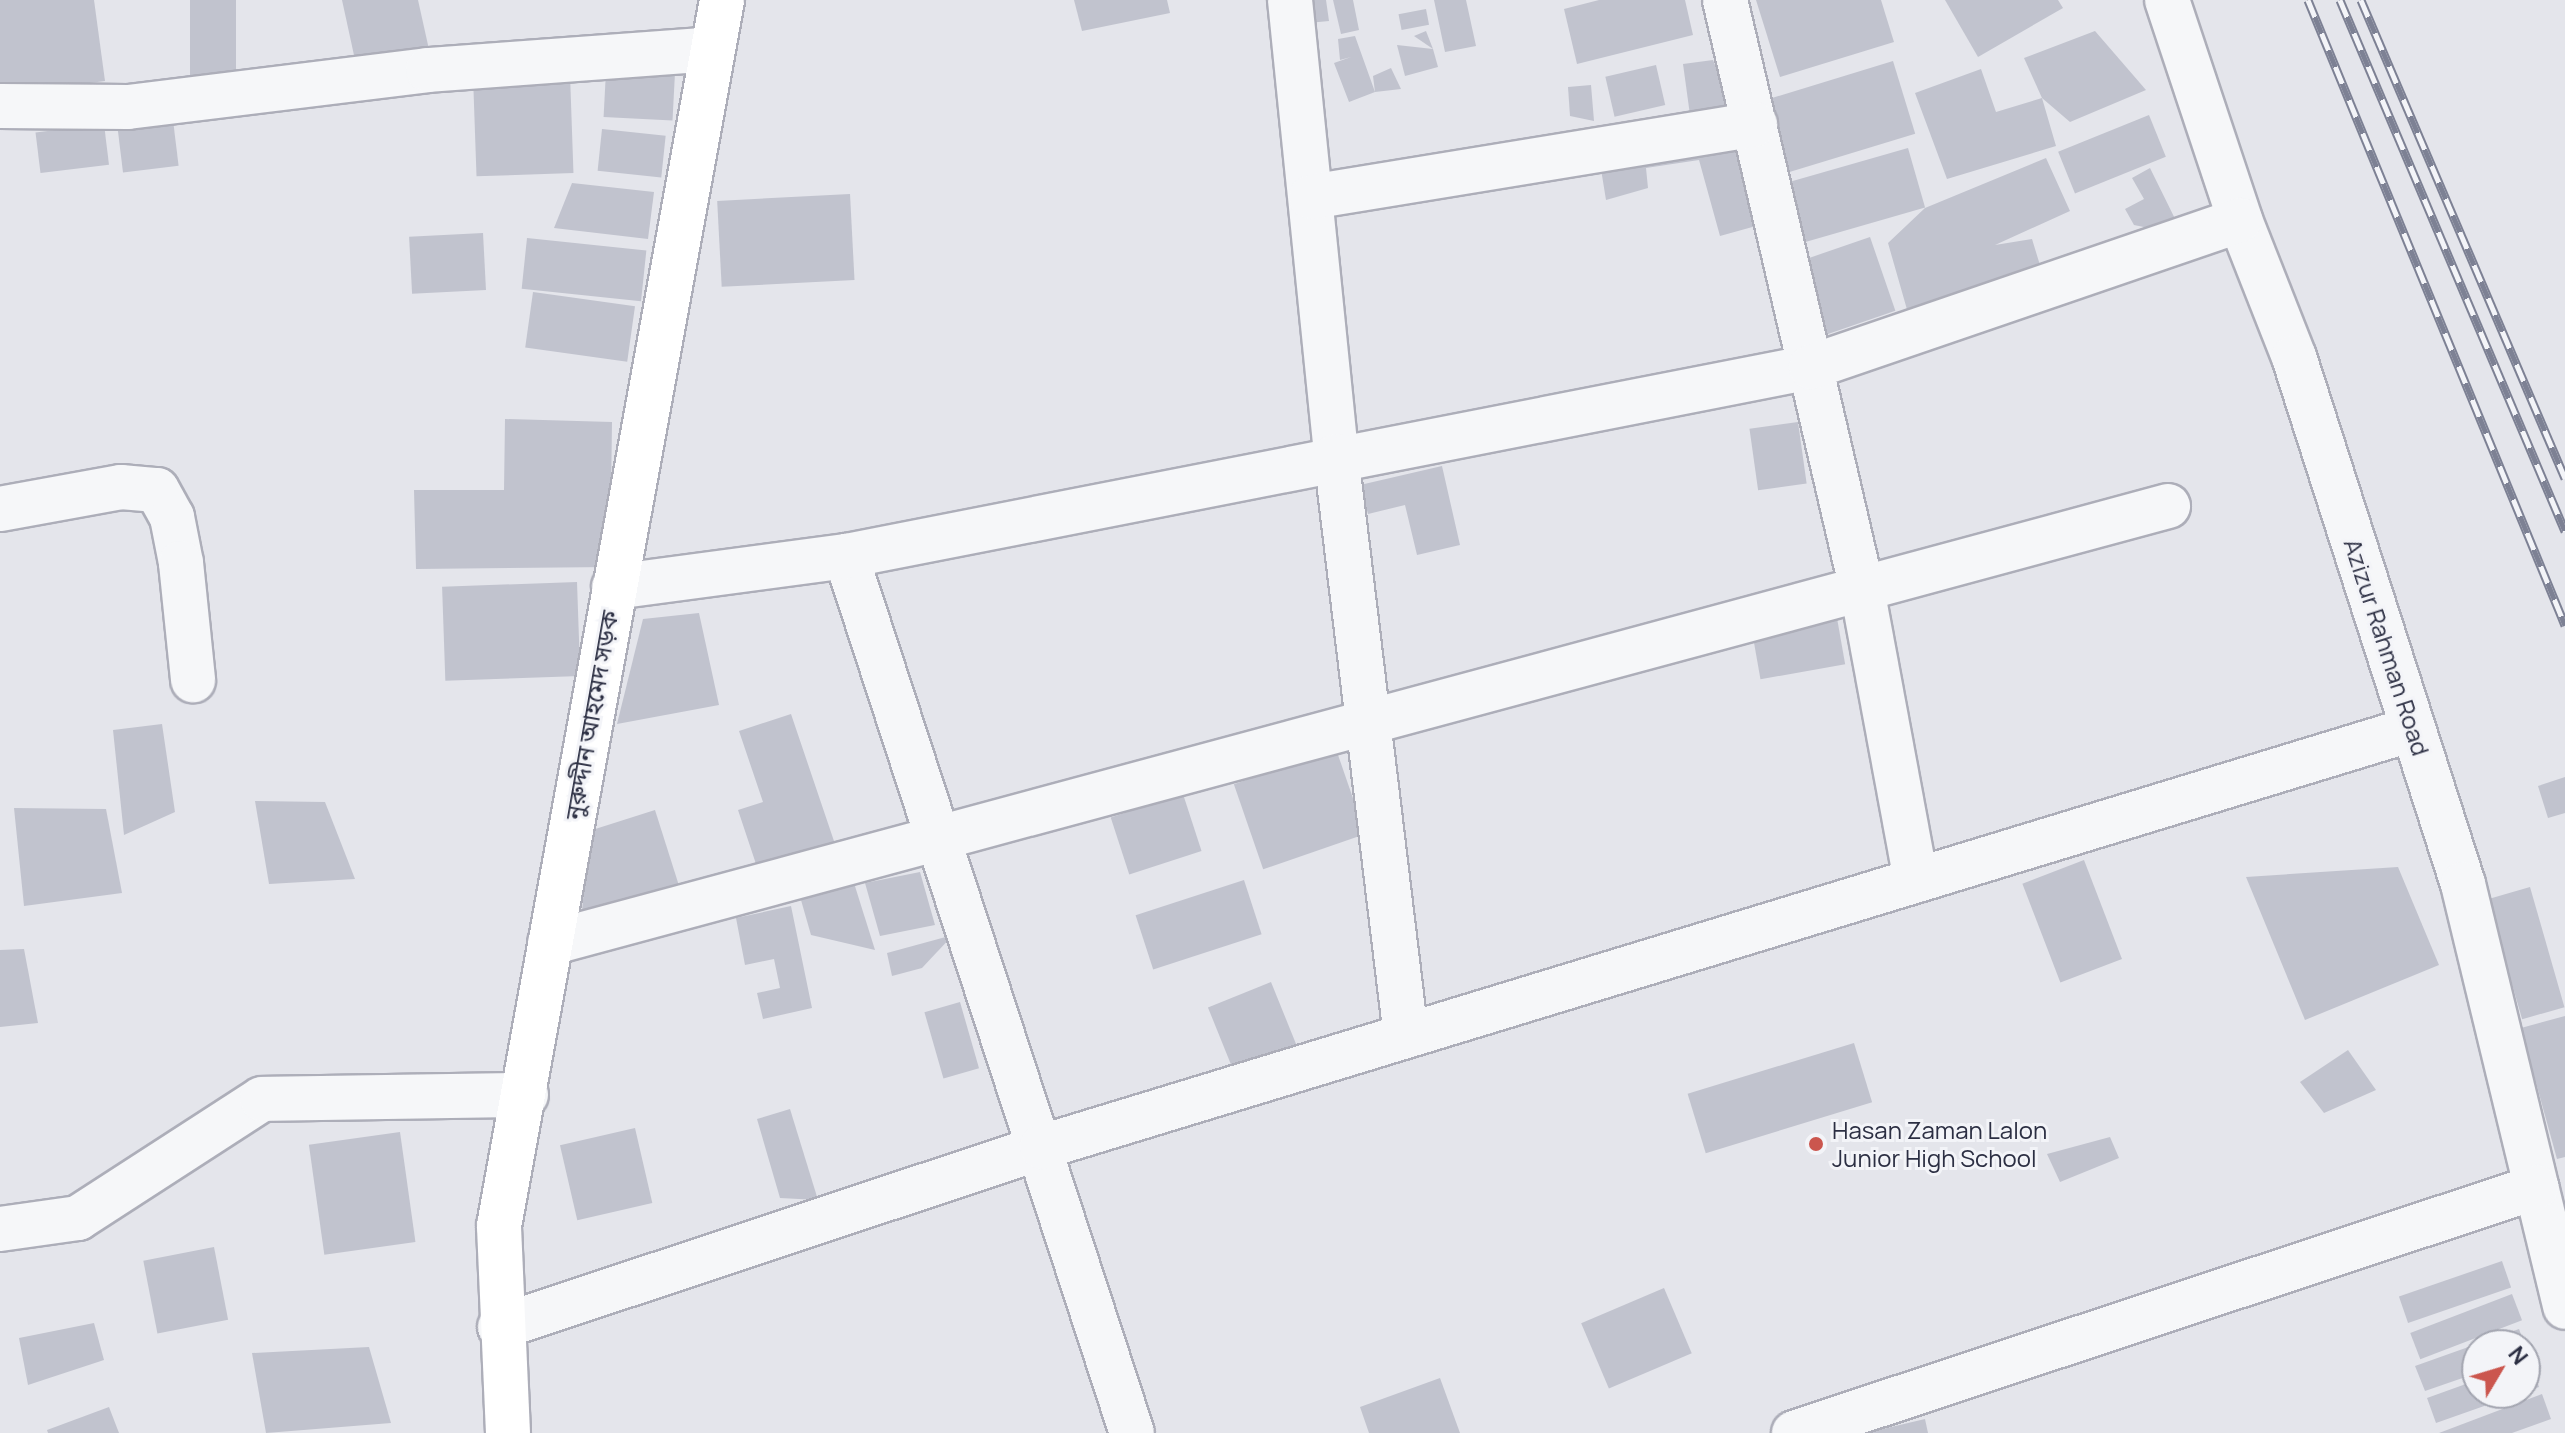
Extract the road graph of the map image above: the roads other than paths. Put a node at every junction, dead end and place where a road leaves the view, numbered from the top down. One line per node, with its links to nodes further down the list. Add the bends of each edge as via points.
1 (722, 0): 5 (main road, নুরুদ্দীন আহমেদ সড়ক)
2 (1290, 0): 8 (street)
3 (1725, 0): 7 (street)
4 (2167, 0): 9 (street, Azizur Rahman Road)
5 (711, 49): 6 (street, via 428,70 128,107); 15 (main road, নুরুদ্দীন আহমেদ সড়ক)
6 (0, 106)
7 (1755, 124): 8 (street); 10 (street)
8 (1311, 197): 11 (street)
9 (2240, 220): 10 (street); 19 (street, Azizur Rahman Road, via 2294,357)
10 (1811, 367): 11 (street); 16 (street)
11 (1336, 456): 14 (street); 18 (street)
12 (2168, 506): 16 (street)
13 (0, 509): 17 (street, via 121,487 157,490 172,517 181,563)
14 (846, 556): 15 (street); 20 (street)
15 (614, 587): 22 (main road, নুরুদ্দীন আহমেদ সড়ক)
16 (1862, 589): 18 (street); 21 (street)
17 (193, 680)
18 (1369, 722): 20 (street); 23 (street)
19 (2413, 729): 21 (street); 26 (street, Azizur Rahman Road, via 2463,884)
20 (939, 838): 22 (street); 25 (street)
21 (1916, 880): 23 (street)
22 (550, 943): 24 (main road, নুরুদ্দীন আহমেদ সড়ক)
23 (1406, 1036): 25 (street)
24 (526, 1095): 27 (street, via 262,1099 78,1218); 29 (main road, নুরুদ্দীন আহমেদ সড়ক, via 499,1226)
25 (1042, 1147): 29 (street); 31 (street)
26 (2536, 1187): 28 (street, Azizur Rahman Road); 32 (street)
27 (0, 1229)
28 (2565, 1307)
29 (500, 1327): 30 (main road, নুরুদ্দীন আহমেদ সড়ক)
30 (508, 1433)
31 (1132, 1433)
32 (1794, 1433)

